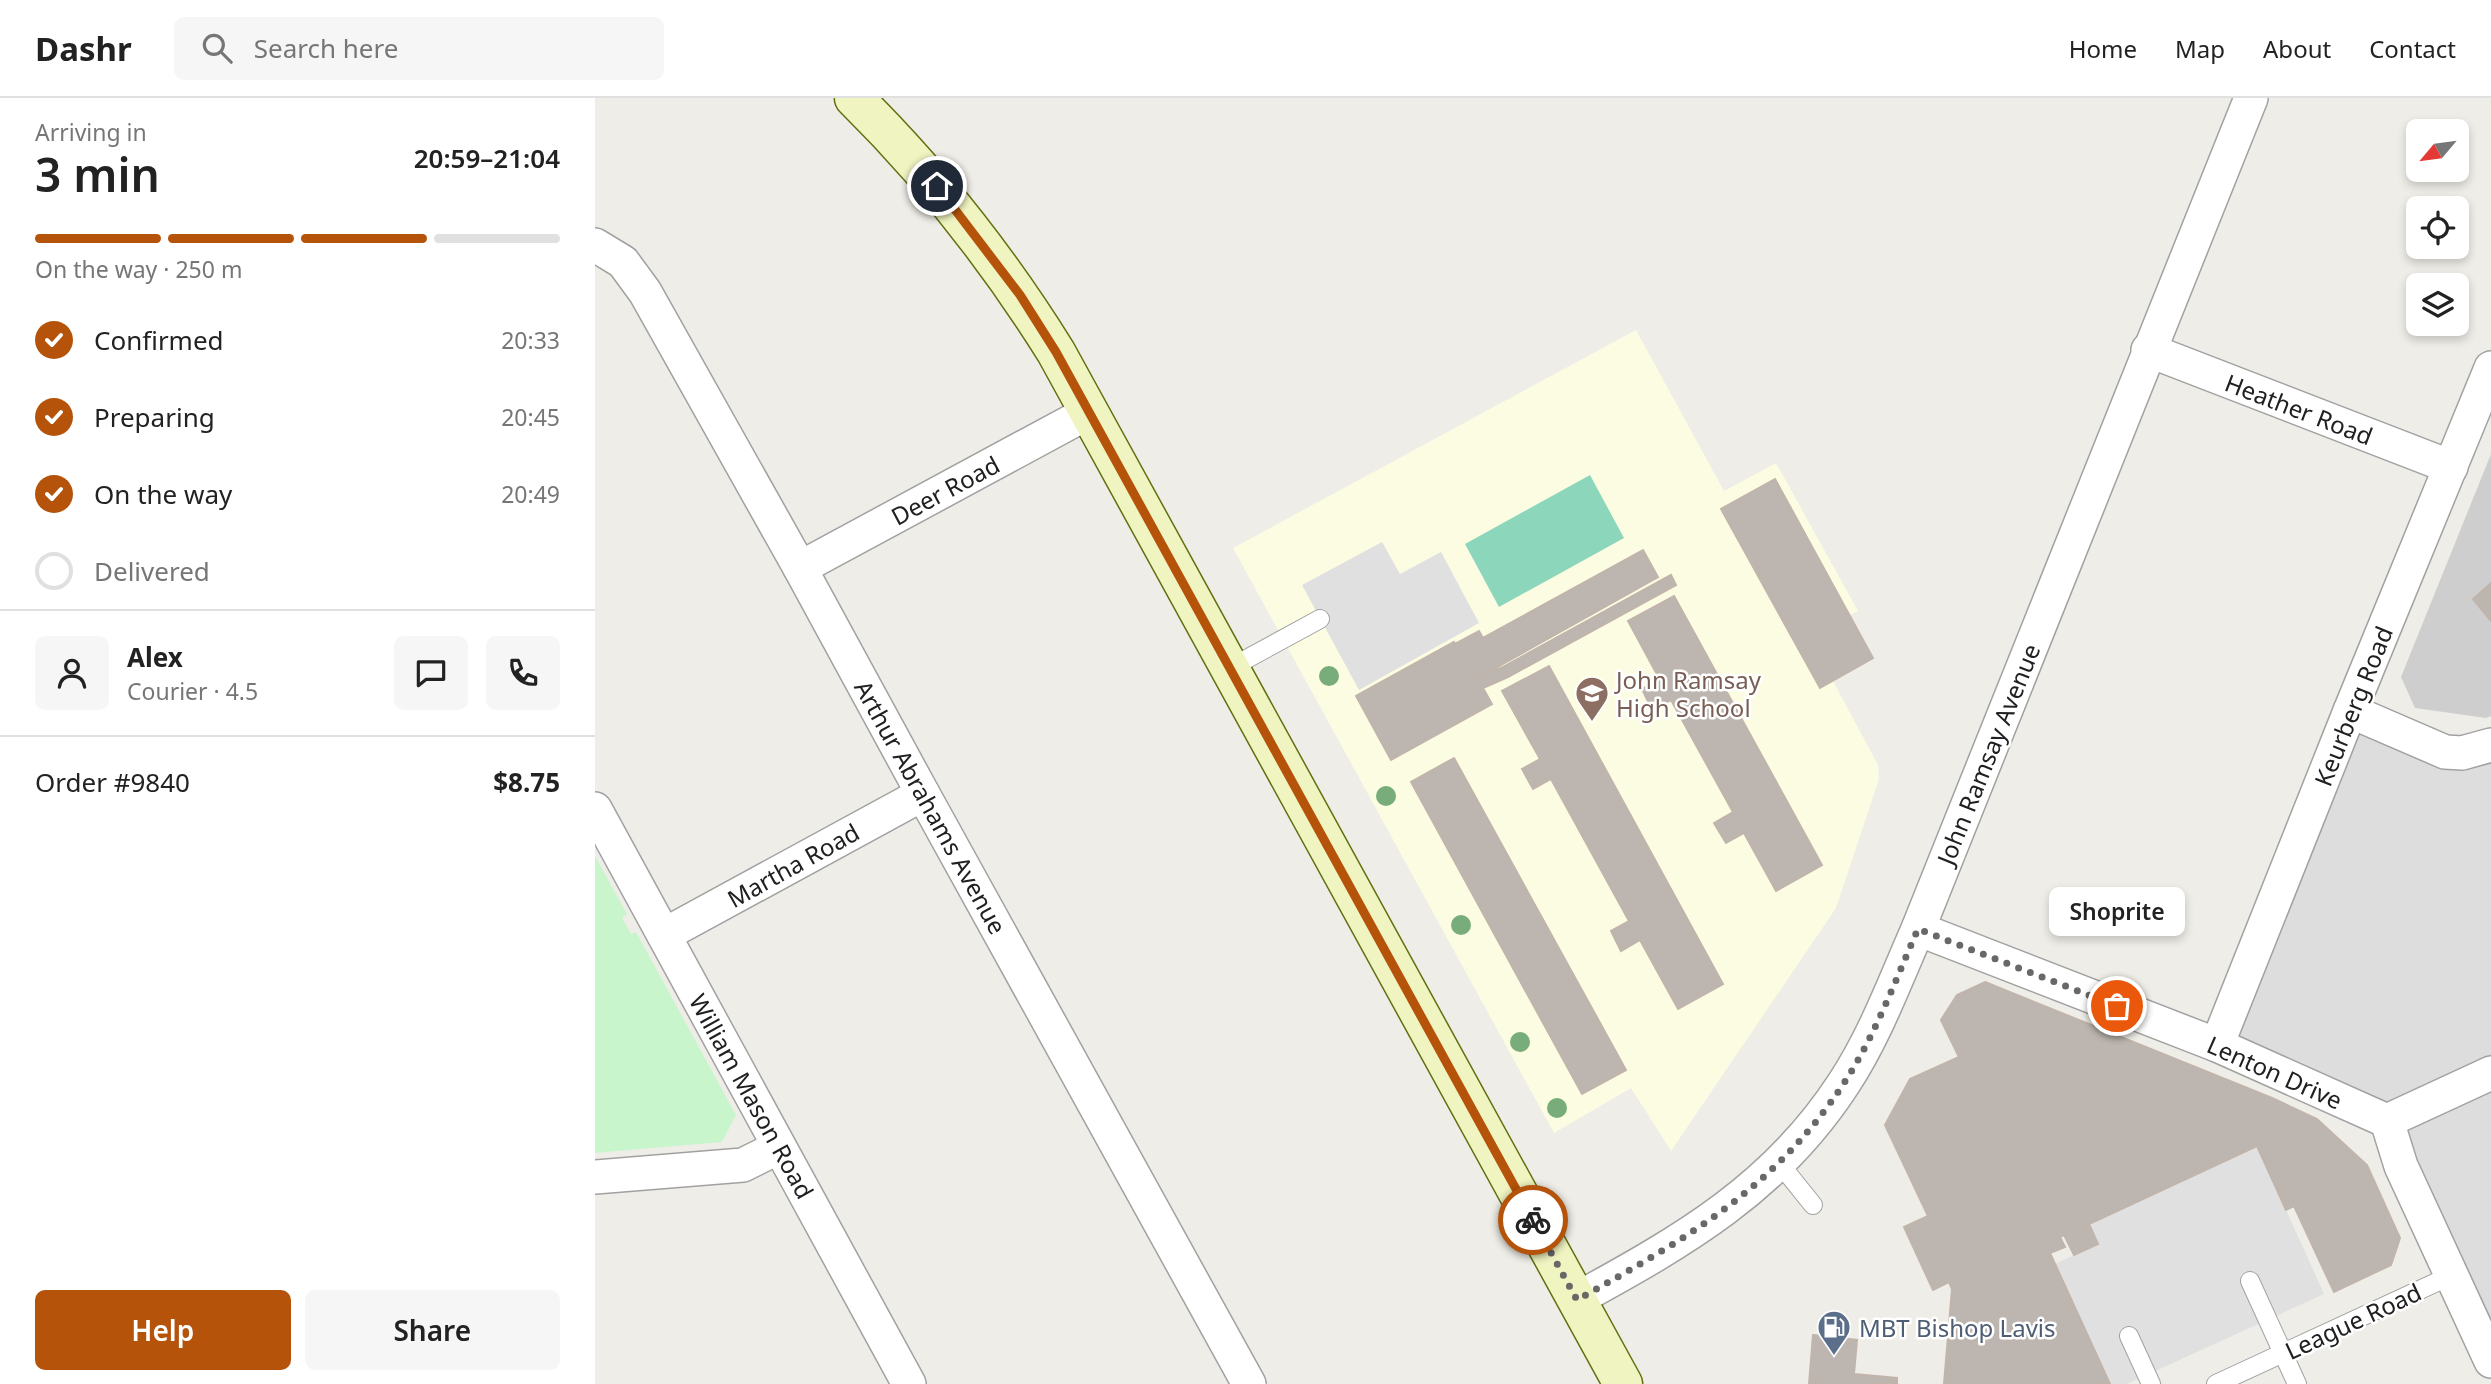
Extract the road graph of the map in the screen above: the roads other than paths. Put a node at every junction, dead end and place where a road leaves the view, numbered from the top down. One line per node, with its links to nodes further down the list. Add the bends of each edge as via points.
1 (853, 98): 6 (street, via 892,136 980,239 1056,352)
2 (2251, 98): 4 (street, John Ramsay Avenue)
3 (595, 245): 8 (street, Arthur Abrahams Avenue, via 623,261 645,292)
4 (2148, 350): 7 (street, Heather Road); 15 (street, John Ramsay Avenue)
5 (2491, 368): 7 (street, Keurberg Road)
6 (1089, 412): 8 (street, Deer Road); 10 (street)
7 (2451, 467): 11 (street, Keurberg Road)
8 (800, 568): 13 (street, Arthur Abrahams Avenue)
9 (1320, 618): 10 (lane)
10 (1230, 668): 26 (street)
11 (2350, 710): 12 (street, via 2445,752 2462,753); 17 (street, Keurberg Road)
12 (2491, 745)
13 (923, 794): 16 (street, Martha Road); 31 (street, Arthur Abrahams Avenue)
14 (595, 808): 16 (street, William Mason Road)
15 (1918, 929): 17 (street, Lenton Drive); 21 (street, John Ramsay Avenue, via 1845,1081)
16 (664, 935): 20 (street, William Mason Road)
17 (2217, 1045): 19 (street, Lenton Drive)
18 (2491, 1073): 19 (street)
19 (2387, 1121): 24 (street, via 2401,1166)
20 (779, 1147): 22 (street, via 743,1165); 30 (street, William Mason Road)
21 (1780, 1164): 23 (lane); 26 (street, John Ramsay Avenue, via 1708,1222)
22 (595, 1177)
23 (1813, 1205)
24 (2452, 1275): 28 (lane, League Road); 29 (street)
25 (2250, 1281): 28 (lane)
26 (1577, 1300): 32 (street)
27 (2129, 1336): 33 (lane)
28 (2283, 1353): 34 (lane, League Road); 35 (lane)
29 (2491, 1362)
30 (909, 1384)
31 (1249, 1384)
32 (1623, 1384)
33 (2151, 1384)
34 (2217, 1384)
35 (2297, 1384)

